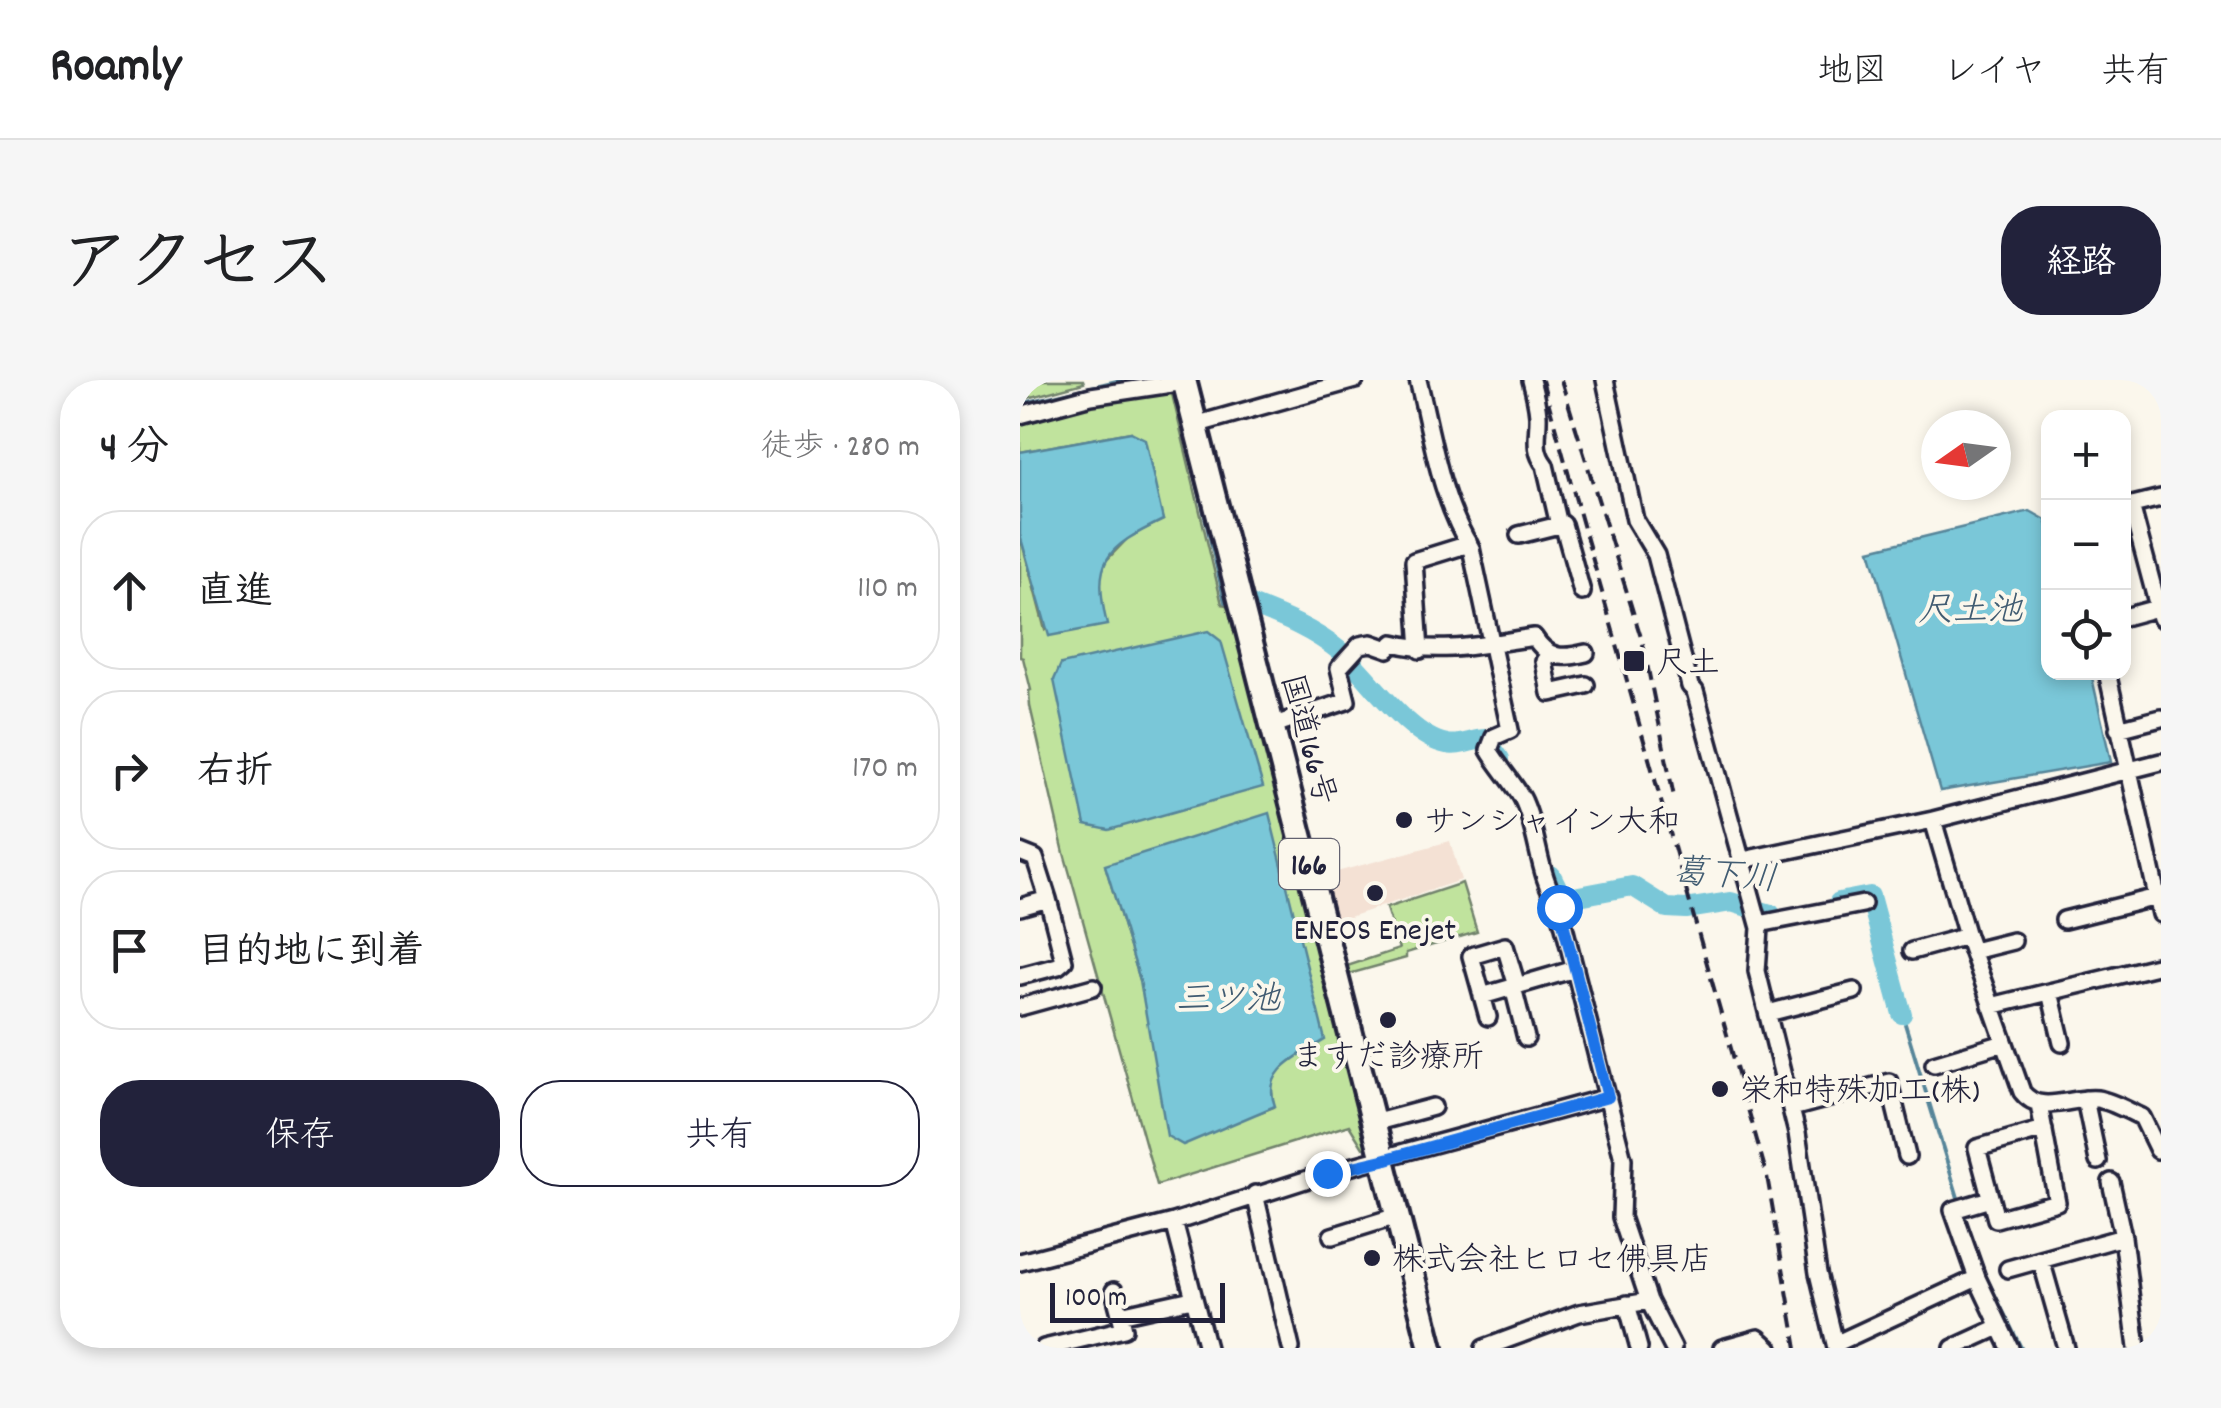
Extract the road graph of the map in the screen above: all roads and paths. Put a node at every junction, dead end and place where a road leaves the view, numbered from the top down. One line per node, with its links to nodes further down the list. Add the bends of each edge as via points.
1 (1355, 380): 8 (street)
2 (1418, 380): 14 (street, via 1450,502)
3 (1531, 380): 12 (street, via 1540,458)
4 (1605, 380): 32 (street, via 1635,520 1656,556)
5 (1185, 381): 6 (street); 8 (highway, 国道166号 / 166)
6 (1089, 388): 7 (street)
7 (1020, 414)
8 (1198, 424): 25 (highway, 国道166号 / 166)
9 (2161, 498): 10 (street)
10 (2131, 505)
11 (2131, 519): 16 (street)
12 (1560, 525): 13 (street); 15 (street)
13 (1520, 535)
14 (1469, 544): 18 (street); 19 (street, via 1414,560)
15 (1582, 592)
16 (2160, 611): 17 (street)
17 (2131, 615)
18 (1492, 644): 19 (street); 21 (street, via 1534,636); 43 (street, via 1510,730 1492,743 1504,776 1524,799)
19 (1420, 650): 25 (street, via 1360,644 1339,668 1347,701)
20 (1586, 652): 21 (street)
21 (1549, 655): 23 (street, via 1544,661 1550,693)
22 (2109, 680): 26 (street)
23 (1586, 685)
24 (2161, 718): 26 (street)
25 (1272, 726): 63 (highway, 国道166号 / 166)
26 (2118, 729): 28 (street)
27 (2161, 762): 28 (street)
28 (2129, 771): 29 (street); 31 (street)
29 (1934, 820): 32 (street); 40 (street)
30 (1020, 852): 33 (street, via 1035,858)
31 (2154, 854): 36 (street)
32 (1744, 860): 38 (street)
33 (1048, 900): 35 (street); 44 (street, via 1064,960)
34 (1863, 904): 38 (street)
35 (1020, 907)
36 (2160, 909): 37 (street)
37 (2064, 920)
38 (1759, 924): 52 (street, via 1758,970)
39 (2013, 941): 40 (street)
40 (1970, 944): 41 (street); 50 (street)
41 (1912, 951)
42 (2161, 965): 48 (street)
43 (1575, 969): 45 (street); 58 (street)
44 (1020, 976)
45 (1515, 986): 49 (street); 49 (street, via 1506,946 1470,956); 54 (street)
46 (1093, 988): 51 (street)
47 (1854, 991): 52 (street)
48 (2050, 992): 50 (street); 56 (street)
49 (1482, 996): 53 (street)
50 (1992, 1006): 55 (street)
51 (1020, 1008)
52 (1768, 1013): 62 (street)
53 (1488, 1018)
54 (1526, 1038)
55 (2004, 1043): 57 (street); 60 (street, via 2022,1092)
56 (2062, 1043)
57 (1934, 1064)
58 (1608, 1097): 67 (street); 82 (street, via 1624,1159 1621,1217)
59 (2085, 1099): 60 (street); 65 (street, via 2142,1117); 68 (street)
60 (2039, 1104): 64 (street)
61 (1433, 1107): 63 (street)
62 (1792, 1108): 66 (street, via 1889,1082); 87 (street)
63 (1374, 1123): 67 (highway, 国道166号 / 166)
64 (2044, 1129): 71 (street, via 1977,1148); 71 (street, via 2057,1202 1996,1218)
65 (2161, 1150)
66 (1907, 1156)
67 (1383, 1160): 70 (street); 72 (highway, 国道166号 / 166)
68 (2098, 1160)
69 (2111, 1182): 75 (street)
70 (1254, 1194): 73 (street); 90 (street)
71 (1990, 1199): 79 (street, via 1960,1208)
72 (1397, 1216): 74 (street); 91 (highway, 国道166号 / 166)
73 (1174, 1222): 77 (street); 81 (street)
74 (1332, 1236)
75 (2123, 1236): 76 (street); 100 (street)
76 (2041, 1260): 78 (street); 99 (street)
77 (1020, 1262)
78 (2008, 1269)
79 (1976, 1278): 85 (street); 87 (street)
80 (1114, 1291): 84 (street)
81 (1192, 1300): 84 (street); 89 (street)
82 (1649, 1301): 83 (street); 94 (street)
83 (1627, 1304): 92 (street, via 1579,1313); 93 (street)
84 (1120, 1315): 86 (street, via 1124,1329)
85 (1999, 1327): 97 (street); 98 (street)
86 (1084, 1343): 88 (street)
87 (1835, 1346)
88 (1044, 1348)
89 (1206, 1348)
90 (1291, 1348)
91 (1430, 1348)
92 (1484, 1348)
93 (1639, 1348)
94 (1674, 1348)
95 (1722, 1348): 96 (street, via 1758,1338)
96 (1769, 1348)
97 (1953, 1348)
98 (2010, 1348)
99 (2066, 1348)
100 (2138, 1348)

